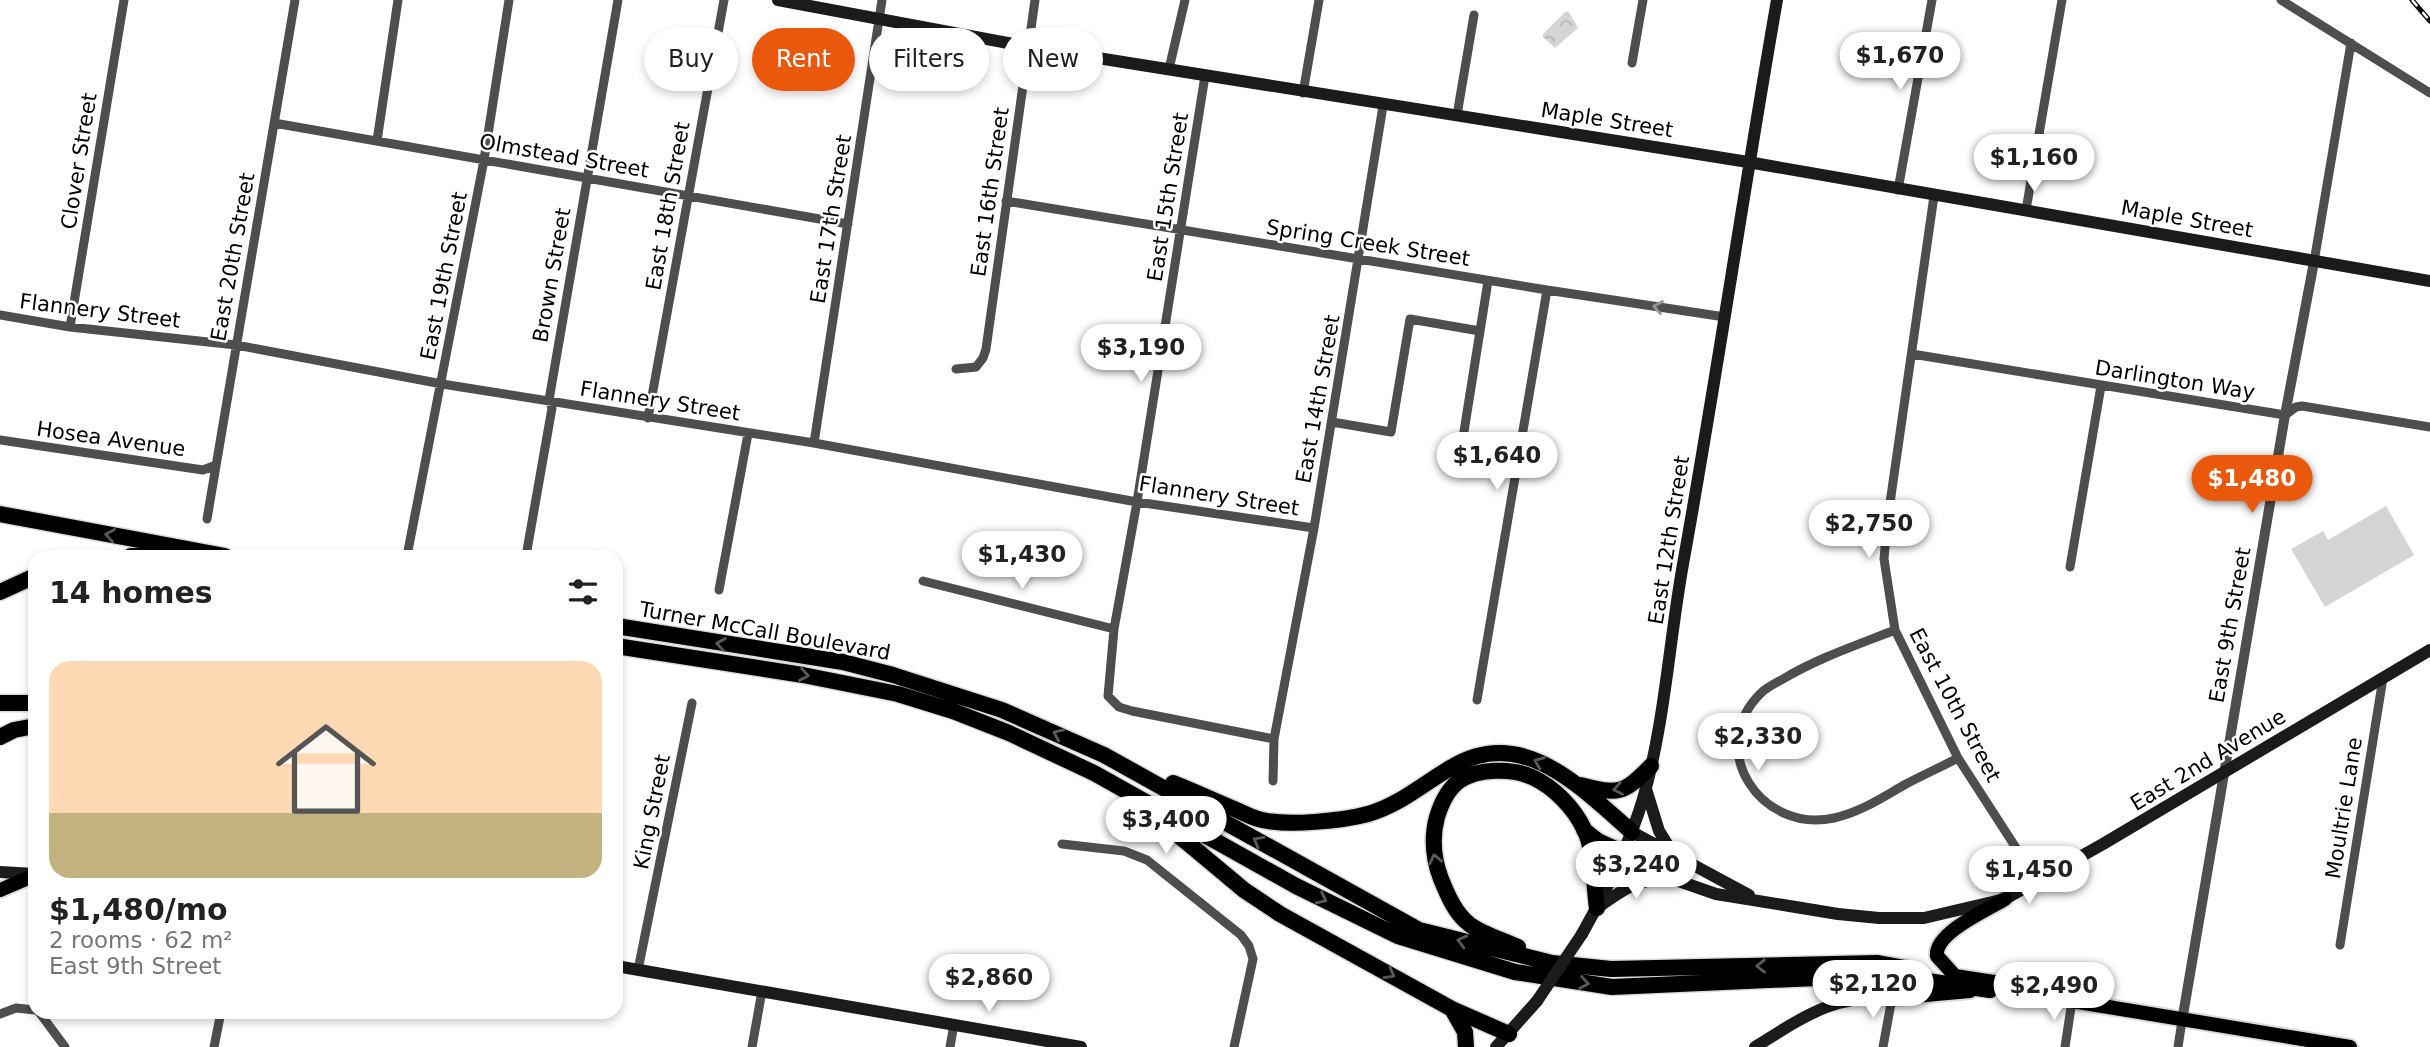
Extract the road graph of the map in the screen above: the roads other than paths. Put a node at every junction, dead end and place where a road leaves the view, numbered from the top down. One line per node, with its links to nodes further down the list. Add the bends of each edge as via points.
1 (124, 0): 50 (street, Clover Street)
2 (295, 0): 31 (street, East 20th Street)
3 (398, 0): 32 (street)
4 (509, 0): 33 (street, East 19th Street)
5 (618, 0): 35 (street, Brown Street)
6 (724, 0): 37 (street, East 18th Street)
7 (778, 0): 18 (main road, Maple Street)
8 (882, 0): 18 (street, East 17th Street)
9 (1035, 0): 19 (street, East 16th Street)
10 (1185, 0): 24 (street)
11 (1319, 0): 27 (street)
12 (1643, 0): 23 (street)
13 (1777, 0): 34 (main road, East 12th Street)
14 (1932, 0): 36 (street)
15 (2062, 0): 40 (street)
16 (2281, 0): 21 (street)
17 (1474, 15): 30 (street)
18 (880, 18): 20 (main road, Maple Street); 41 (street, East 17th Street)
19 (1031, 28)
20 (1003, 42)
21 (2351, 43): 28 (street); 44 (street, East 9th Street)
22 (1103, 59): 24 (main road, Maple Street)
23 (1632, 63)
24 (1169, 69): 25 (main road, Maple Street)
25 (1205, 76): 27 (main road, Maple Street); 42 (street, East 15th Street)
26 (1022, 91): 39 (street, East 16th Street)
27 (1303, 93): 29 (main road, Maple Street)
28 (2430, 93)
29 (1383, 106): 30 (main road, Maple Street); 43 (street, East 14th Street)
30 (1457, 115): 34 (main road, Maple Street)
31 (274, 123): 32 (street, Olmstead Street); 52 (street, East 20th Street)
32 (377, 141): 33 (street, Olmstead Street)
33 (484, 160): 35 (street, Olmstead Street); 55 (street, East 19th Street)
34 (1748, 162): 36 (main road, Maple Street); 49 (main road, East 12th Street)
35 (587, 178): 37 (street, Olmstead Street); 57 (street, Brown Street)
36 (1898, 190): 38 (main road, Maple Street)
37 (688, 196): 41 (street, Olmstead Street); 59 (street, East 18th Street)
38 (1934, 196): 40 (main road, Maple Street); 53 (street, East 10th Street)
39 (1006, 201): 42 (street, Spring Creek Street); 54 (street, East 16th Street, via 983,358 976,367)
40 (2026, 210): 44 (main road, Maple Street)
41 (848, 224): 64 (street, East 17th Street)
42 (1181, 229): 43 (street, Spring Creek Street); 67 (street, East 15th Street)
43 (1359, 259): 45 (street, Spring Creek Street); 60 (street, East 14th Street)
44 (2314, 262): 46 (main road, Maple Street); 58 (street, East 9th Street)
45 (1488, 281): 47 (street, Spring Creek Street); 51 (street)
46 (2430, 281)
47 (1547, 290): 49 (street, Spring Creek Street, one-way to 47); 85 (street)
48 (0, 315): 50 (street, Flannery Street)
49 (1725, 317): 94 (main road, East 12th Street)
50 (70, 327): 52 (street, Flannery Street)
51 (1480, 331): 60 (street, via 1410,319 1391,432); 66 (street)
52 (236, 345): 55 (street, Flannery Street); 65 (street, East 20th Street)
53 (1912, 354): 56 (street, Darlington Way); 81 (street, East 10th Street, via 1884,559)
54 (956, 369)
55 (442, 384): 57 (street, Flannery Street); 72 (street, East 19th Street)
56 (2101, 386): 58 (street, Darlington Way); 74 (street)
57 (549, 400): 59 (street, Flannery Street); 73 (street, Brown Street, via 552,408)
58 (2285, 415): 61 (street, Darlington Way, via 2302,406); 95 (street, East 9th Street)
59 (648, 418): 62 (street, Flannery Street)
60 (1332, 422): 70 (street, East 14th Street)
61 (2430, 427)
62 (748, 434): 64 (street, Flannery Street); 77 (street)
63 (0, 440): 65 (street, Hosea Avenue, via 203,470)
64 (814, 443): 67 (street, Flannery Street)
65 (216, 465): 69 (street, East 20th Street)
66 (1458, 468)
67 (1137, 502): 70 (street, Flannery Street); 80 (street, East 15th Street)
68 (0, 514): 71 (highway, one-way to 68)
69 (207, 519)
70 (1314, 528): 91 (street, East 14th Street)
71 (193, 550)
72 (408, 550)
73 (527, 550)
74 (2070, 567)
75 (28, 579): 78 (highway)
76 (923, 581): 80 (street)
77 (719, 590)
78 (0, 592)
79 (623, 627): 92 (highway, Turner McCall Boulevard, one-way to 79, via 1002,710 893,675 843,662)
80 (1114, 629): 91 (street, East 15th Street, via 1108,696 1119,707)
81 (1895, 630): 93 (street, East 10th Street); 93 (street, via 1805,666 1762,692 1747,710 1740,730 1738,760 1744,779 1776,809 1805,819 1832,818 1875,802)
82 (623, 647): 99 (highway, Turner McCall Boulevard, one-way to 99, via 898,694 1009,733)
83 (2430, 650): 84 (main road, East 2nd Avenue)
84 (2383, 678): 95 (main road, East 2nd Avenue); 114 (street, Moultrie Lane)
85 (1477, 700)
86 (0, 702): 87 (highway)
87 (28, 703)
88 (692, 703): 117 (street, King Street)
89 (28, 727): 90 (highway)
90 (0, 737)
91 (1274, 739): 96 (street, East 14th Street)
92 (1104, 755): 97 (highway, one-way to 92, via 1537,760 1481,754 1372,813 1322,821 1263,820); 115 (highway, Turner McCall Boulevard, one-way to 92, via 1419,930)
93 (1958, 758): 109 (street, East 10th Street)
94 (1651, 766): 97 (highway, one-way to 97, via 1624,790); 98 (main road, East 12th Street)
95 (2224, 774): 109 (main road, East 2nd Avenue); 129 (street, East 9th Street)
96 (1273, 781)
97 (1577, 785): 101 (highway)
98 (1646, 788): 101 (main road, East 12th Street); 104 (main road, via 1658,831)
99 (1133, 797): 120 (highway, Turner McCall Boulevard, one-way to 120, via 1398,936 1515,972 1612,987 1885,975); 124 (highway, one-way to 124, via 1244,890 1280,914)
100 (1584, 830): 103 (highway); 113 (highway, via 1592,852); 115 (highway, one-way to 100, via 1470,925 1454,909 1438,872 1433,830 1440,808 1460,781 1478,773 1505,771 1532,777 1562,798)
101 (1632, 832): 103 (main road, East 12th Street); 104 (main road)
102 (1062, 845): 137 (street, via 1136,853 1241,935 1252,959)
103 (1624, 853): 108 (main road); 113 (main road, East 12th Street)
104 (1674, 856): 112 (main road)
105 (0, 872): 106 (main road)
106 (28, 874)
107 (28, 878): 110 (main road)
108 (1670, 878): 112 (main road, via 1717,894); 113 (main road, via 1631,884)
109 (2038, 882): 111 (main road, East 2nd Avenue)
110 (0, 890)
111 (2005, 899): 112 (main road, East 2nd Avenue, via 1924,918 1801,910); 118 (main road, via 1949,933 1937,946 1937,956)
112 (1758, 900)
113 (1597, 908): 131 (main road, East 12th Street, bridge, via 1537,1001)
114 (2340, 945)
115 (1552, 963): 118 (highway, Turner McCall Boulevard, one-way to 115, via 1878,963 1611,969)
116 (623, 967): 117 (main road)
117 (638, 970): 121 (main road)
118 (1955, 976): 119 (main road, Turner McCall Boulevard)
119 (2016, 989): 120 (main road, Turner McCall Boulevard); 123 (main road, Turner McCall Boulevard)
120 (1990, 990): 122 (main road)
121 (762, 991): 130 (main road); 134 (street)
122 (1892, 998): 140 (main road, via 1847,1000 1815,1010); 141 (street)
123 (2072, 1001): 129 (main road, Turner McCall Boulevard); 142 (street)
124 (1452, 1009): 131 (highway); 138 (highway, via 1465,1032)
125 (28, 1010): 126 (street)
126 (0, 1013)
127 (43, 1019): 132 (street)
128 (220, 1019): 133 (street)
129 (2182, 1021): 143 (street, East 9th Street); 144 (main road, Turner McCall Boulevard)
130 (954, 1024): 135 (street); 136 (main road)
131 (1509, 1034): 139 (main road, East 12th Street)
132 (65, 1047)
133 (214, 1047)
134 (752, 1047)
135 (950, 1047)
136 (1082, 1047)
137 (1234, 1047)
138 (1466, 1047)
139 (1496, 1047)
140 (1755, 1047)
141 (1883, 1047)
142 (2065, 1047)
143 (2178, 1047)
144 (2350, 1047)

